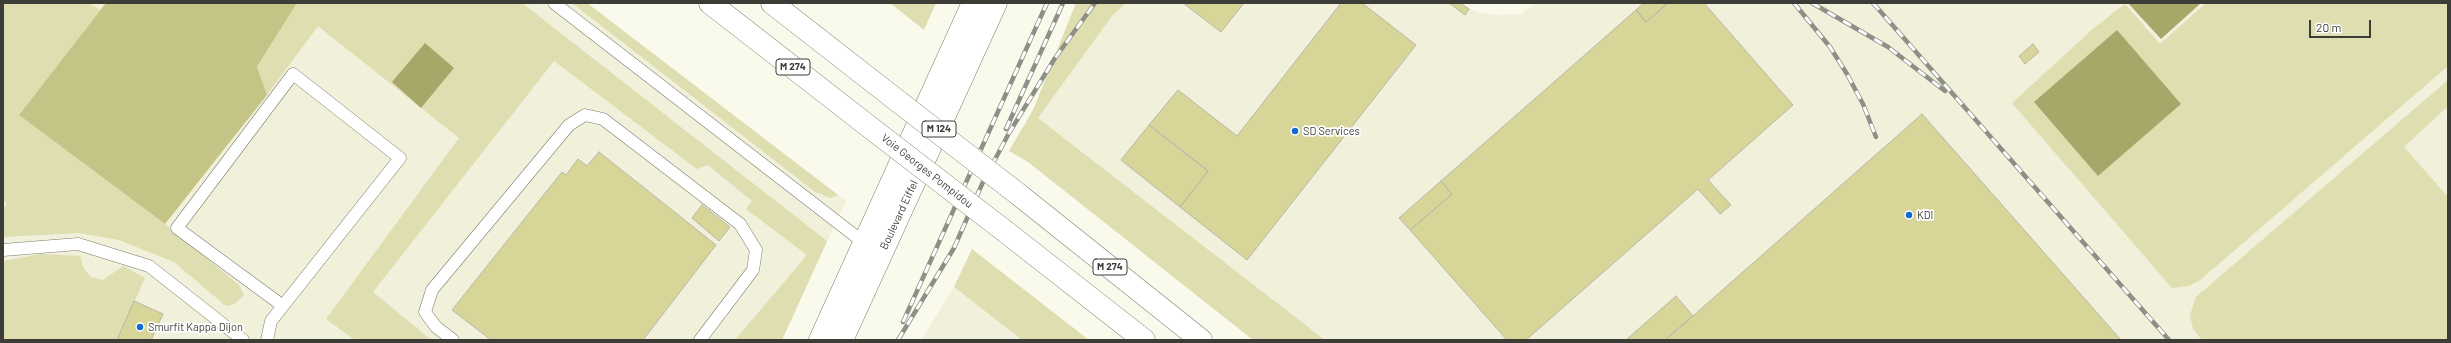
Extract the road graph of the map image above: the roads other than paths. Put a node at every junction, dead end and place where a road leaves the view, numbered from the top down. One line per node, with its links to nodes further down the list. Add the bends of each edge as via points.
1 (554, 3): 6 (lane)
2 (710, 3): 15 (main road, Voie Georges Pompidou / M 274, bridge)
3 (772, 3): 16 (main road, M 274, bridge)
4 (973, 3): 6 (main road, M 124)
5 (996, 3): 6 (main road, Boulevard Eiffel / M 124)
6 (873, 249): 13 (main road, Boulevard Eiffel / M 124); 14 (main road, Boulevard Eiffel / M 124)
7 (3, 250): 9 (lane, via 78,244 149,266)
8 (283, 306): 8 (lane, via 400,158 293,74 177,228); 10 (lane, via 271,321)
9 (243, 340)
10 (267, 340)
11 (453, 340): 12 (lane, via 436,327 425,312 432,290 569,125 585,115 602,118 740,224 756,250 753,270)
12 (700, 340)
13 (820, 340)
14 (842, 340)
15 (1144, 340)
16 (1201, 340)

